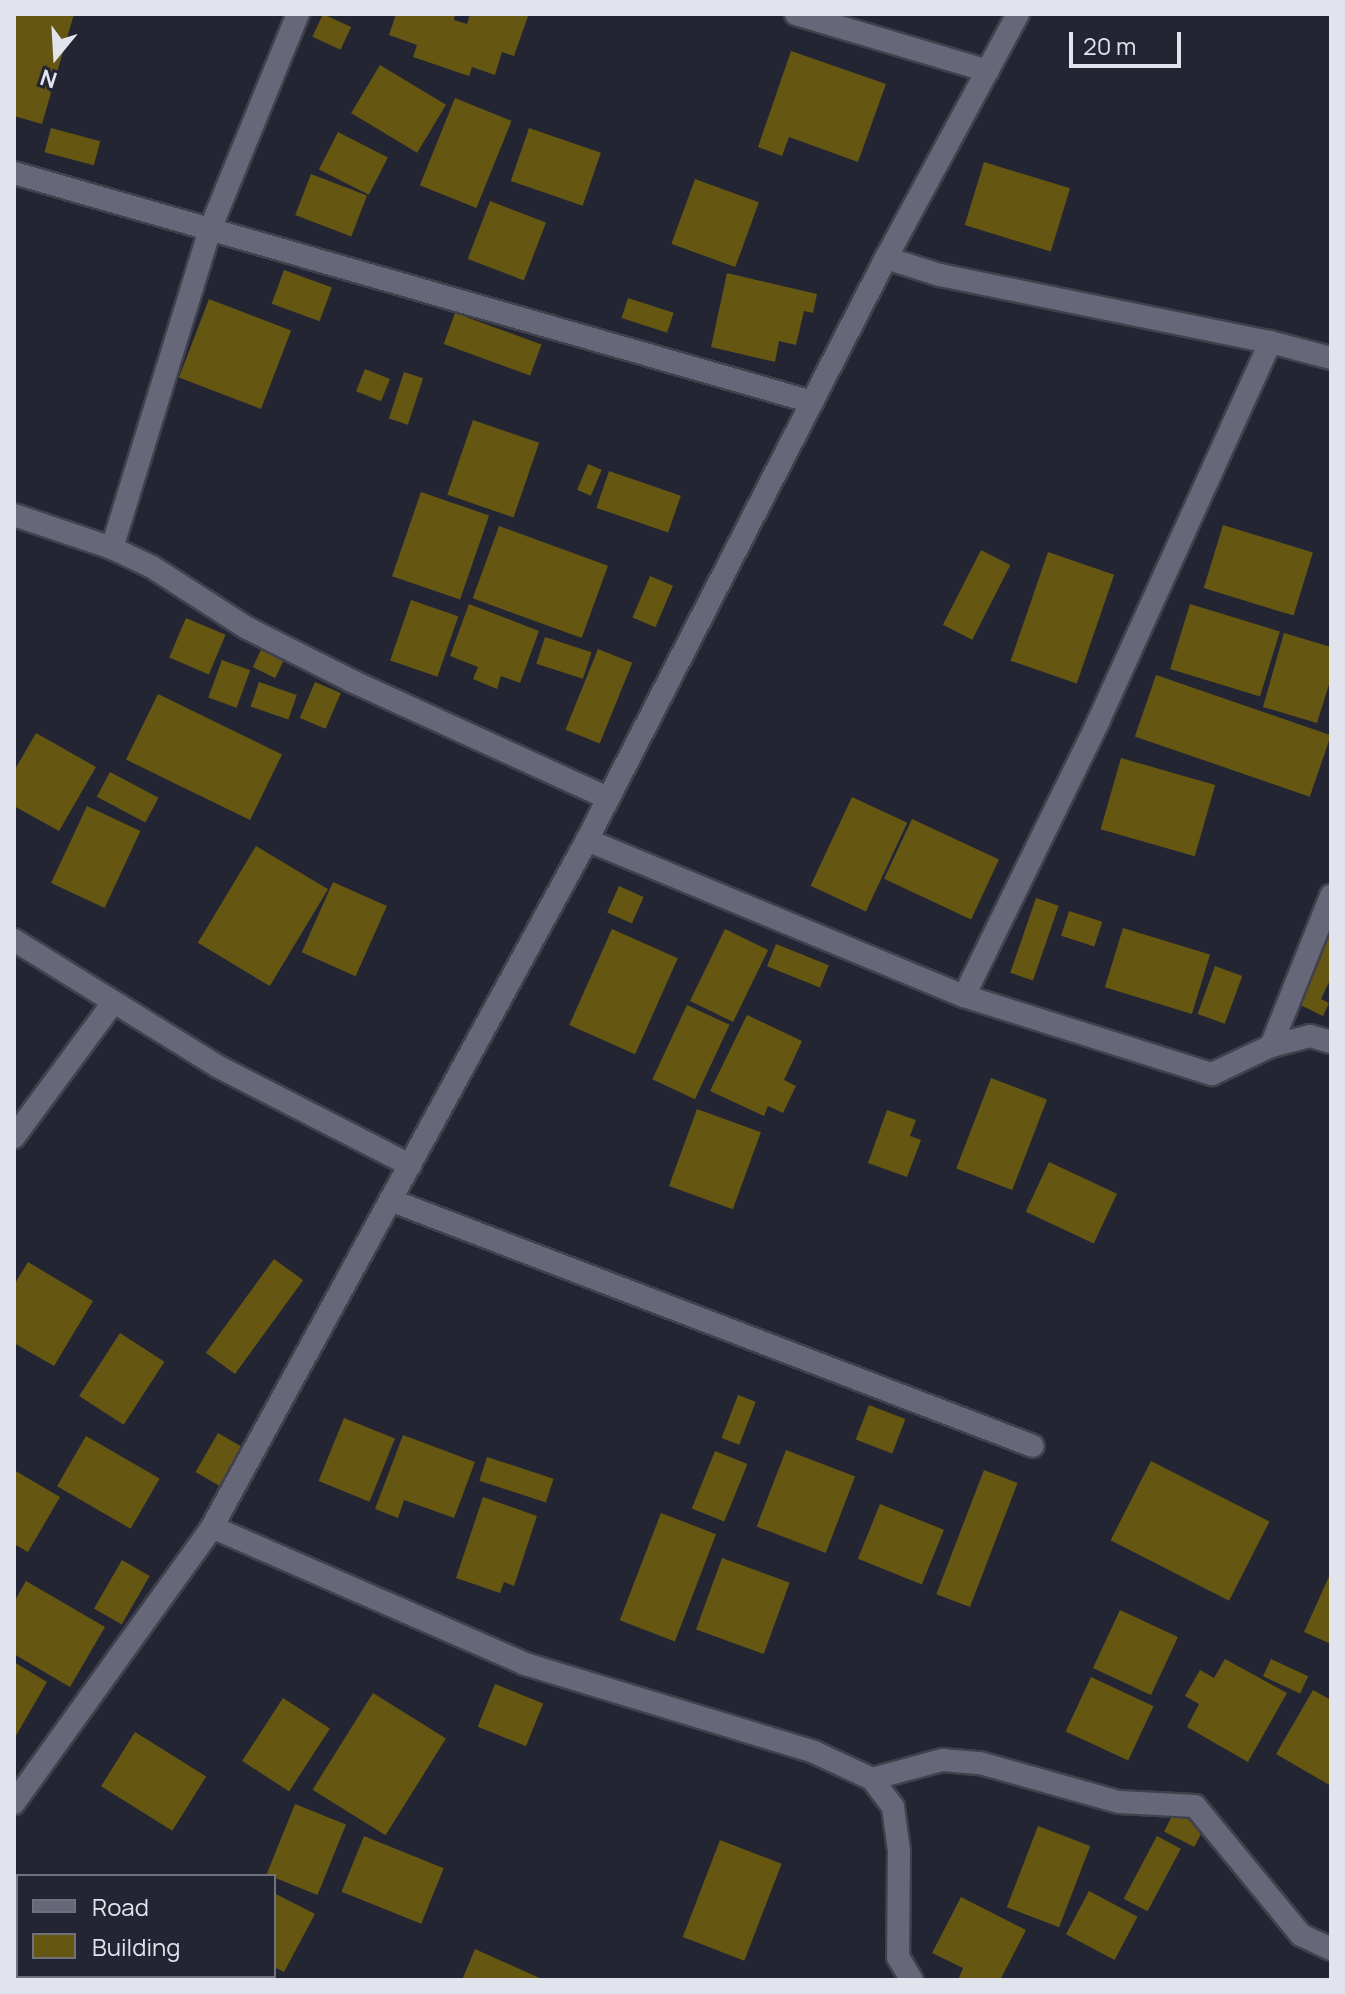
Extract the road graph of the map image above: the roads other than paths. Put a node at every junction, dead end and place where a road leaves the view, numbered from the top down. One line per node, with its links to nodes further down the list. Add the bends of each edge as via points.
1 (298, 14): 6 (street)
2 (796, 14): 4 (street)
3 (1018, 14): 4 (street)
4 (988, 71): 7 (street)
5 (14, 173): 6 (street)
6 (211, 227): 10 (street); 12 (street)
7 (886, 258): 8 (street, via 940,275); 10 (street)
8 (1270, 342): 9 (street); 17 (street, via 1098,722)
9 (1331, 358)
10 (812, 402): 13 (street)
11 (14, 515): 12 (street)
12 (112, 548): 13 (street, via 260,634)
13 (608, 798): 14 (street)
14 (587, 840): 17 (street); 22 (street)
15 (1331, 896): 20 (street)
16 (14, 940): 18 (street)
17 (964, 996): 20 (street, via 1212,1074)
18 (112, 1004): 21 (street); 22 (street, via 219,1067)
19 (1331, 1042): 20 (street, via 1310,1036)
20 (1271, 1046)
21 (14, 1137)
22 (410, 1165): 23 (street)
23 (390, 1200): 24 (street); 25 (street)
24 (1033, 1446)
25 (212, 1527): 26 (street, via 525,1664 814,1752); 27 (street)
26 (872, 1779): 28 (street, via 942,1760 980,1763 1119,1802 1195,1806 1301,1935); 29 (street, via 893,1807 899,1851 898,1957)
27 (14, 1803)
28 (1331, 1949)
29 (912, 1980)

